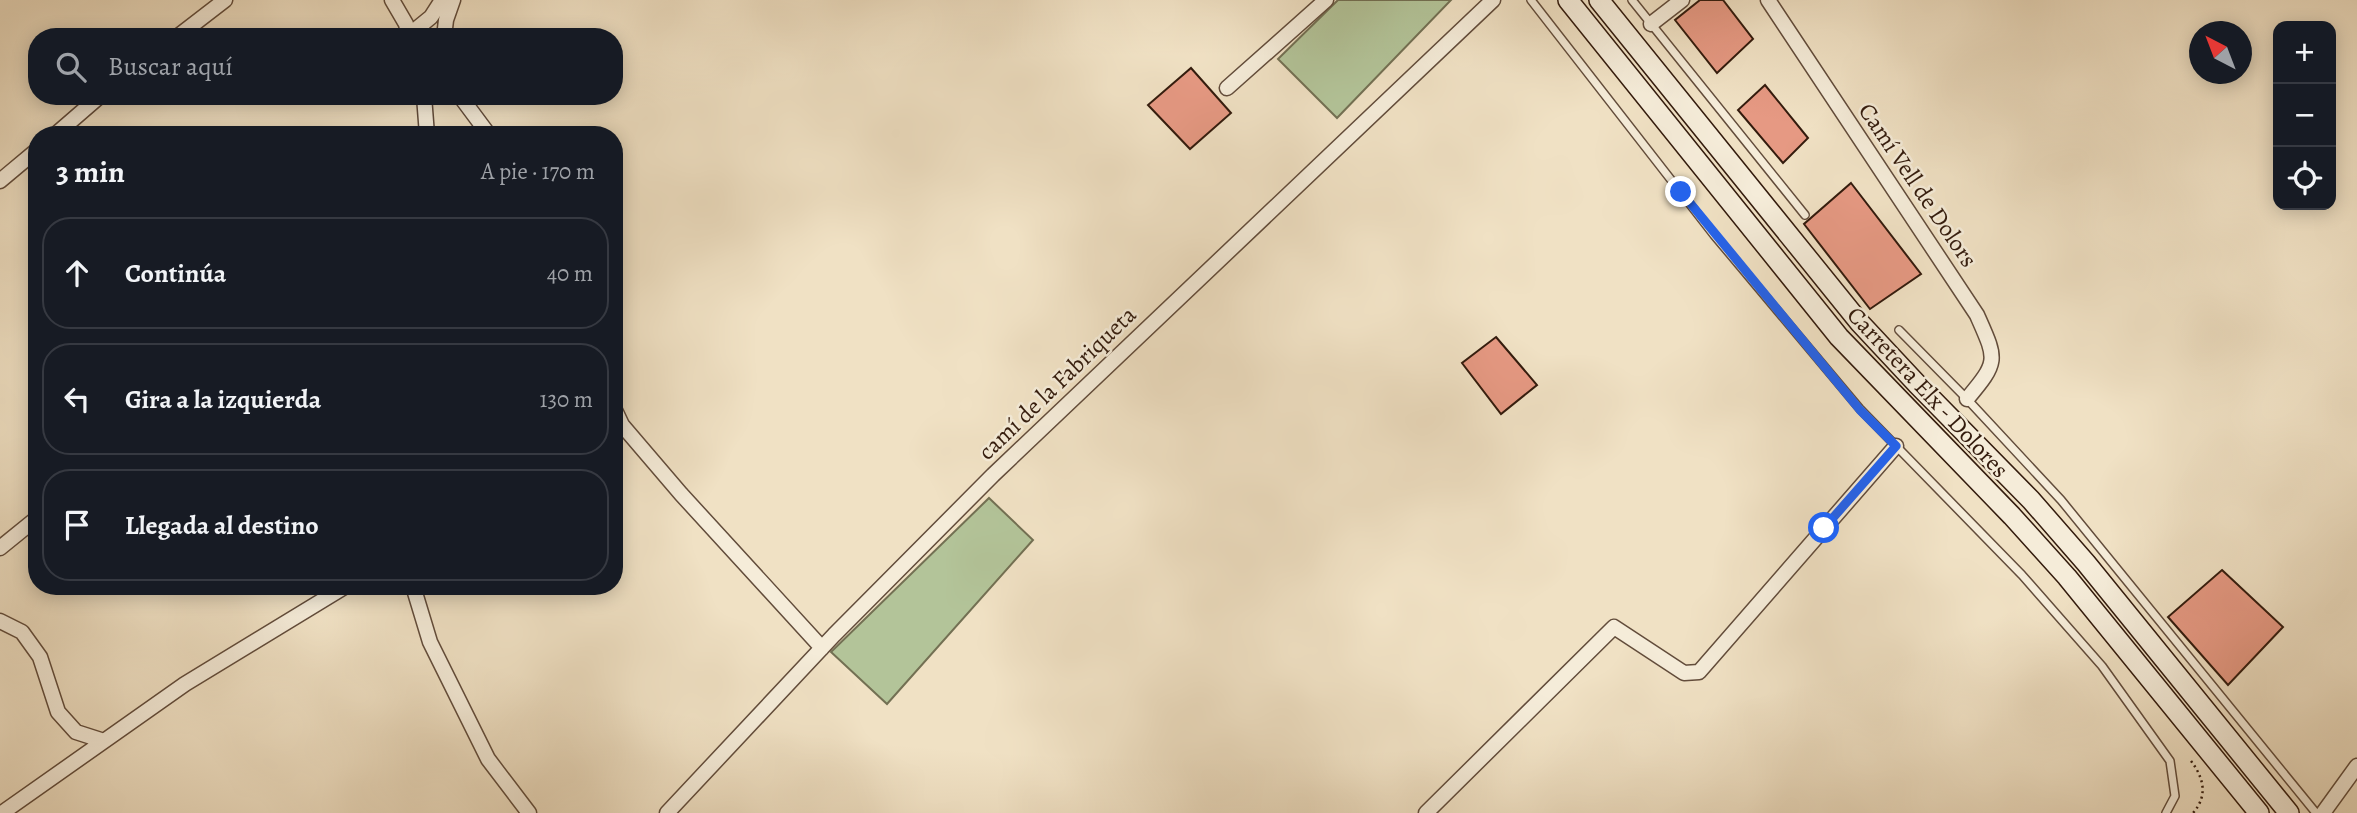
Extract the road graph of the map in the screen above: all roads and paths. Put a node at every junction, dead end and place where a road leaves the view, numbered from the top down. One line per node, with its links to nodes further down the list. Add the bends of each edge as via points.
1 (225, 0): 14 (street)
2 (392, 0): 15 (street)
3 (442, 0): 16 (street)
4 (453, 0): 17 (street)
5 (1326, 0): 18 (street)
6 (1493, 0): 37 (street, camí de la Fabriqueta, via 993,475)
7 (1531, 0): 31 (lane, via 1714,235 1860,410)
8 (1568, 0): 45 (main road, Carretera Elx - Dolores, via 1839,337 2067,577)
9 (1599, 0): 46 (main road, Carretera Elx - Dolores, via 1860,323 2077,552)
10 (1632, 0): 13 (lane)
11 (1682, 0): 13 (street)
12 (1768, 0): 29 (street, Camí Vell de Dolors, via 1977,315 1992,349 1990,372)
13 (1651, 24): 27 (lane)
14 (189, 28)
15 (407, 28)
16 (418, 28)
17 (445, 28)
18 (1227, 88)
19 (90, 105): 22 (street)
20 (425, 105): 23 (street)
21 (467, 105): 24 (street)
22 (65, 126)
23 (427, 126)
24 (482, 126)
25 (28, 158): 26 (street)
26 (0, 181)
27 (1805, 215)
28 (1899, 330): 29 (lane)
29 (1967, 399): 47 (lane, via 2061,500)
30 (623, 426): 37 (street)
31 (1896, 446): 43 (street, via 1699,672 1684,673 1614,627); 44 (lane, via 2022,575 2102,666 2170,761 2175,796)
32 (28, 525): 33 (street)
33 (0, 548)
34 (331, 595): 38 (street, via 185,684)
35 (416, 595): 41 (street, via 430,642 488,759)
36 (0, 621): 38 (street, via 22,632 40,657 58,712 76,732)
37 (821, 648): 42 (street, camí de la Fabriqueta)
38 (104, 741): 40 (street)
39 (2357, 766): 48 (street)
40 (2, 813)
41 (529, 813)
42 (667, 813)
43 (1426, 813)
44 (2166, 813)
45 (2259, 813)
46 (2289, 813)
47 (2316, 813)
48 (2323, 813)

